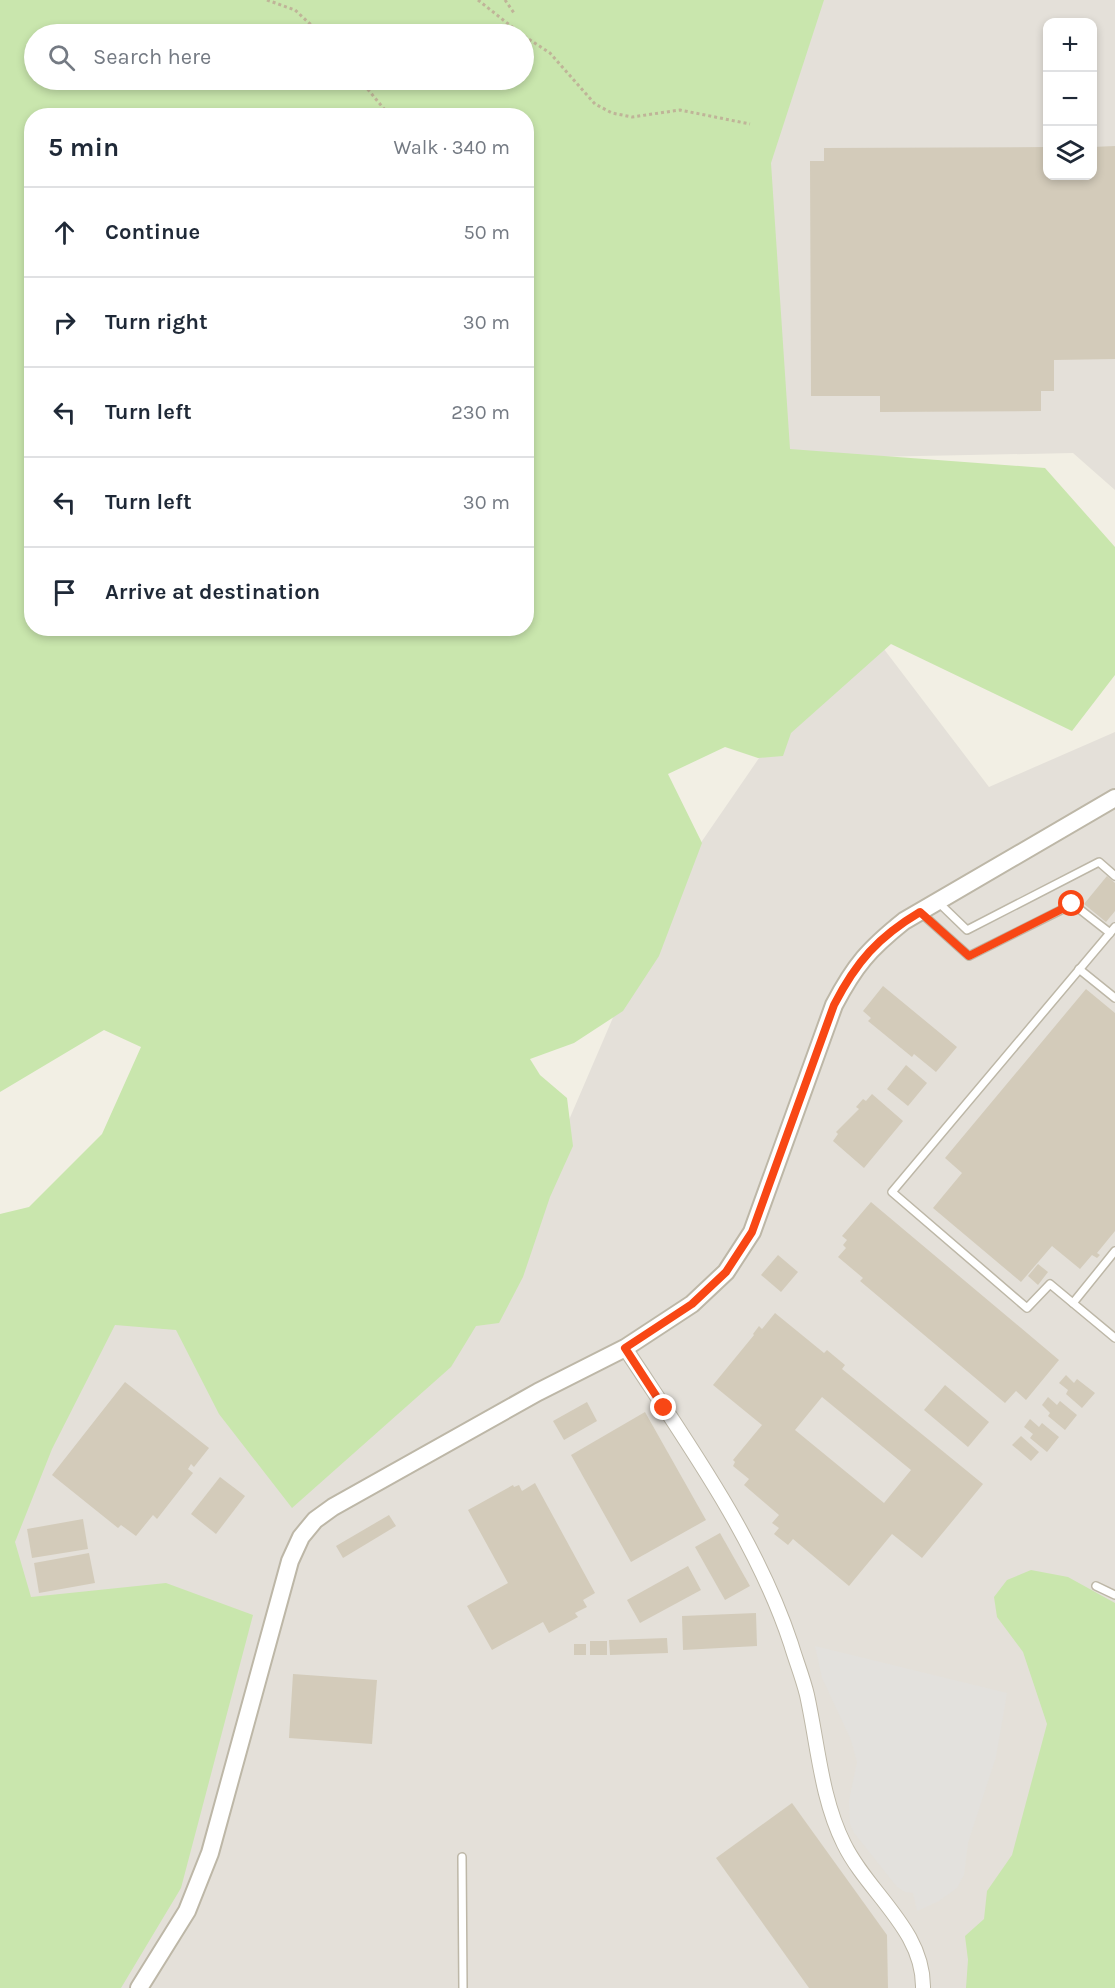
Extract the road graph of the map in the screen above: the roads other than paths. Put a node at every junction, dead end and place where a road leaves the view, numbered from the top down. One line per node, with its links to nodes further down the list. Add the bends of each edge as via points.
1 (1115, 798): 3 (street)
2 (1115, 876): 3 (lane, via 1099,862 967,930)
3 (938, 902): 4 (street)
4 (920, 912): 5 (lane, via 969,956 1072,904); 11 (street, via 873,945 851,972 834,1005 752,1232 726,1272 692,1304)
5 (1112, 930): 6 (lane)
6 (1079, 969): 7 (lane); 9 (lane, via 892,1192 1027,1308 1050,1284)
7 (1115, 998)
8 (1115, 1251): 9 (lane)
9 (1072, 1303): 10 (lane)
10 (1115, 1338)
11 (625, 1348): 15 (street, via 351,1496 315,1520 301,1537 277,1604 210,1852 188,1911); 17 (street, via 752,1551 775,1599 807,1693 828,1804 843,1844 916,1949)
12 (1096, 1586): 13 (lane)
13 (1115, 1595)
14 (462, 1857): 16 (lane)
15 (139, 1988)
16 (463, 1988)
17 (923, 1988)

